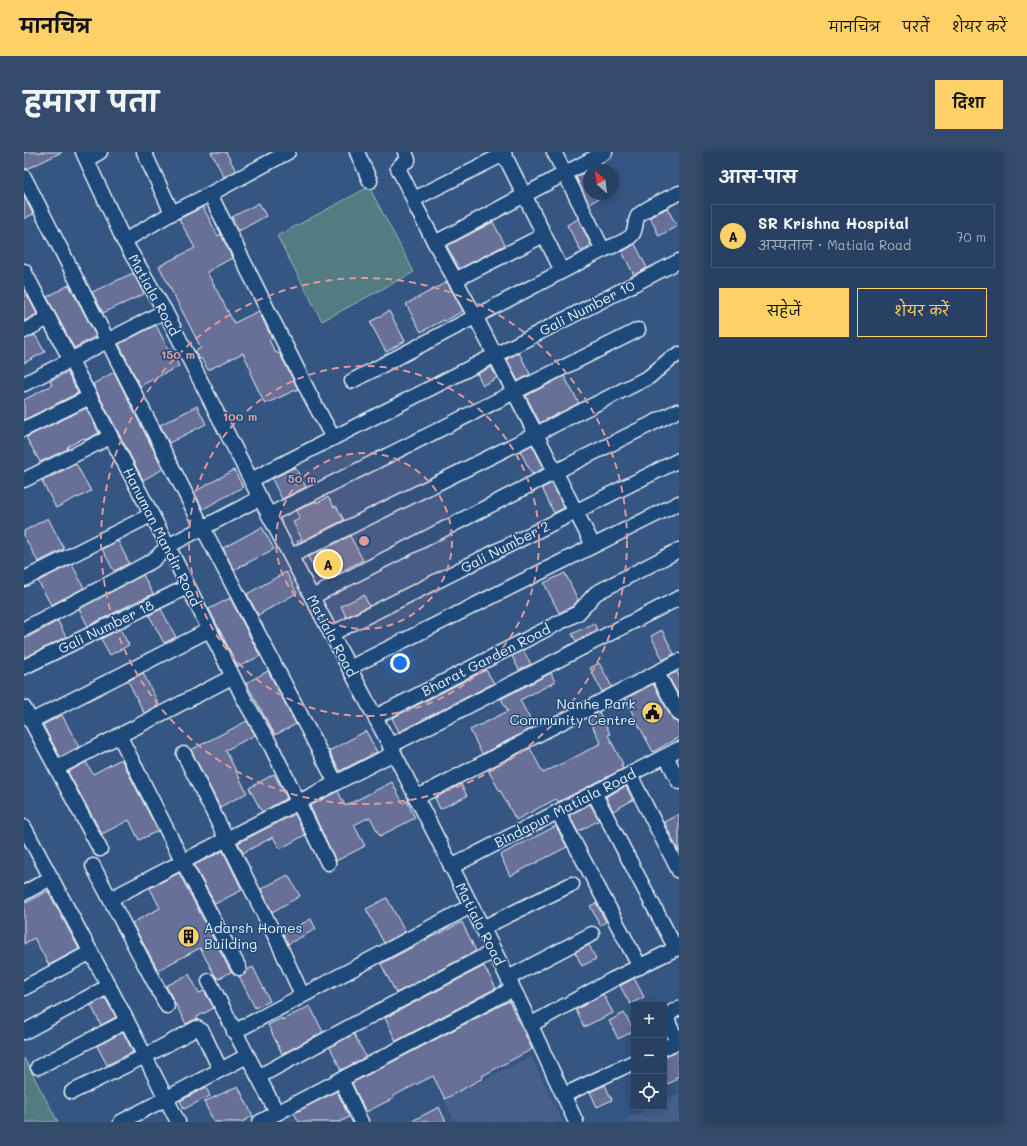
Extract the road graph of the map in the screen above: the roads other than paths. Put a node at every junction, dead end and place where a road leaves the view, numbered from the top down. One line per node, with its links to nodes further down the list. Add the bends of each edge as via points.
1 (100, 152): 9 (street)
2 (144, 152): 17 (street)
3 (288, 152): 14 (street)
4 (357, 152): 12 (street)
5 (406, 152): 16 (street, via 408,160 398,168)
6 (554, 152): 10 (street)
7 (605, 152): 10 (street)
8 (503, 153): 15 (street); 16 (street, via 418,197)
9 (85, 155): 19 (street, Matiala Road)
10 (565, 173): 15 (street); 21 (street)
11 (24, 177): 31 (street)
12 (370, 181)
13 (679, 193): 21 (street, via 642,212 638,216 632,236)
14 (210, 194): 17 (street); 43 (street)
15 (524, 195): 18 (street); 20 (street)
16 (415, 202): 20 (street)
17 (172, 213): 19 (street)
18 (544, 235): 23 (street); 25 (street)
19 (124, 241): 26 (street, Matiala Road)
20 (435, 243): 25 (street)
21 (604, 250): 23 (street)
22 (679, 261): 32 (street, Gali Number 10)
23 (562, 271): 27 (street)
24 (26, 278): 28 (street, Hanuman Mandir Road)
25 (456, 280): 27 (street)
26 (164, 311): 31 (street); 47 (street, Matiala Road)
27 (475, 316): 32 (street); 35 (street)
28 (48, 318): 30 (street); 34 (street, Hanuman Mandir Road)
29 (638, 330): 37 (street)
30 (24, 331)
31 (108, 340): 34 (street); 53 (street)
32 (495, 354): 37 (street); 43 (street, Gali Number 10)
33 (679, 354): 41 (street, via 649,376)
34 (70, 360): 36 (street); 38 (street, Hanuman Mandir Road)
35 (352, 381)
36 (24, 384)
37 (515, 393): 41 (street); 52 (street)
38 (90, 396): 40 (street); 42 (street, Hanuman Mandir Road)
39 (677, 411): 45 (street)
40 (24, 429)
41 (536, 434): 45 (street); 57 (street)
42 (110, 437): 46 (street); 51 (street, Hanuman Mandir Road)
43 (333, 438): 47 (street, Gali Number 10)
44 (679, 460): 50 (street, Gali Number 2)
45 (555, 472): 50 (street); 60 (street)
46 (24, 480)
47 (251, 480): 48 (street, Matiala Road)
48 (260, 498): 52 (street, Matiala Road); 53 (street)
49 (679, 503): 54 (street)
50 (576, 512): 54 (street); 64 (street, Gali Number 2)
51 (151, 514): 55 (street, Hanuman Mandir Road); 58 (street)
52 (269, 515): 57 (street, Matiala Road)
53 (204, 528): 55 (street); 82 (street)
54 (593, 545): 67 (street)
55 (168, 546): 59 (street, Hanuman Mandir Road); 62 (street, via 152,561)
56 (679, 550): 72 (street, Bharat Garden Road, via 592,596 578,613)
57 (291, 556): 60 (street, Matiala Road)
58 (24, 578)
59 (187, 586): 63 (street, Hanuman Mandir Road); 66 (street, Gali Number 18)
60 (312, 597): 64 (street, Matiala Road)
61 (679, 598): 76 (street)
62 (24, 629)
63 (209, 630): 69 (street, Hanuman Mandir Road); 73 (street)
64 (332, 634): 67 (street, Matiala Road)
65 (679, 661): 68 (street)
66 (24, 667)
67 (349, 668): 72 (street, Matiala Road)
68 (657, 673): 71 (street); 84 (street)
69 (232, 677): 74 (street); 85 (street, Hanuman Mandir Road)
70 (24, 708): 73 (street)
71 (679, 714)
72 (375, 717): 76 (street, Matiala Road)
73 (32, 721): 79 (street)
74 (120, 735): 79 (street); 90 (street)
75 (679, 749): 78 (street, Bindapur Matiala Road)
76 (392, 750): 82 (street); 84 (street, Matiala Road)
77 (184, 754): 88 (street)
78 (666, 756): 80 (street, Bindapur Matiala Road); 81 (street)
79 (57, 768): 89 (street)
80 (630, 775): 83 (street, Bindapur Matiala Road); 94 (street)
81 (679, 782)
82 (336, 783): 85 (street)
83 (594, 793): 86 (street, Bindapur Matiala Road); 102 (street)
84 (416, 798): 93 (street, Matiala Road)
85 (299, 802): 88 (street); 91 (street, Hanuman Mandir Road)
86 (558, 812): 93 (street, Bindapur Matiala Road); 105 (street)
87 (24, 827): 95 (street)
88 (227, 839): 90 (street); 111 (street)
89 (100, 849)
90 (183, 862): 98 (street); 106 (street)
91 (328, 863)
92 (93, 866): 98 (street)
93 (451, 867): 99 (street, Matiala Road)
94 (679, 871)
95 (51, 878): 97 (street); 104 (street)
96 (572, 884): 100 (street)
97 (24, 893)
98 (110, 899): 112 (street)
99 (471, 906): 100 (street, Matiala Road); 111 (street)
100 (482, 928): 103 (street, Matiala Road)
101 (592, 934): 108 (street)
102 (677, 948): 105 (street)
103 (494, 951): 108 (street, Matiala Road); 125 (street, via 353,1024)
104 (91, 952): 109 (street); 110 (street)
105 (640, 967): 115 (street)
106 (239, 968)
107 (209, 981): 117 (street)
108 (511, 984): 115 (street, Matiala Road); 126 (street)
109 (109, 986): 114 (street); 116 (street)
110 (24, 988)
111 (302, 995): 117 (street)
112 (167, 1006)
113 (679, 1008): 118 (street, via 668,1018)
114 (127, 1021): 120 (street); 123 (street)
115 (530, 1025): 128 (street, Matiala Road)
116 (24, 1032)
117 (234, 1032): 121 (street)
118 (679, 1041): 119 (street)
119 (667, 1047)
120 (145, 1056): 124 (street, via 197,1028 202,1030); 127 (street); 129 (street)
121 (246, 1056): 124 (street); 125 (street)
122 (631, 1063): 128 (street)
123 (38, 1067)
124 (220, 1069): 129 (street)
125 (258, 1077): 130 (street)
126 (341, 1079): 130 (street); 133 (street)
127 (72, 1092)
128 (564, 1095): 134 (street, Matiala Road)
129 (166, 1098): 131 (street); 132 (street)
130 (268, 1119)
131 (121, 1122)
132 (178, 1122)
133 (361, 1122)
134 (576, 1122)

